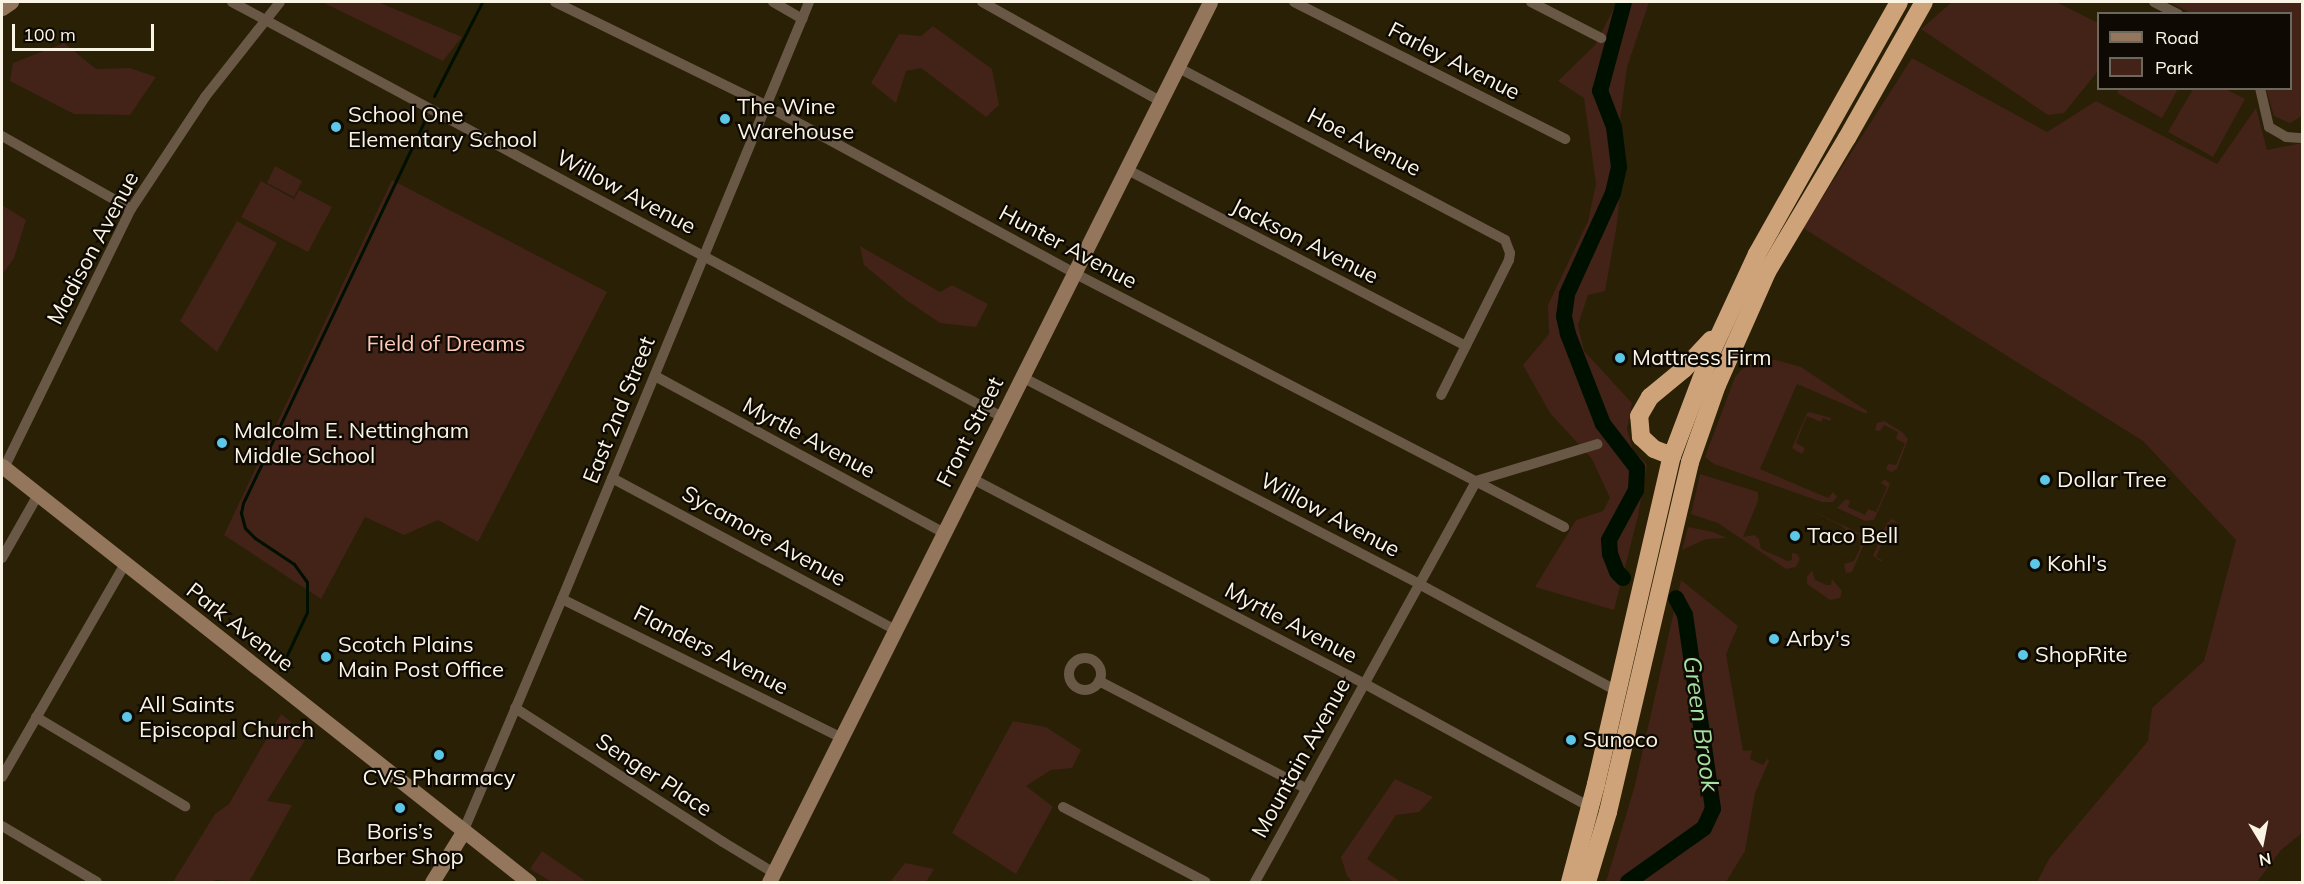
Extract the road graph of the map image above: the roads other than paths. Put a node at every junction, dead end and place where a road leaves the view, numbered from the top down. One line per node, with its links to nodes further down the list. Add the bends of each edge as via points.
1 (11, 2): 15 (street)
2 (232, 2): 18 (street, Willow Avenue)
3 (280, 2): 18 (street, Madison Avenue)
4 (555, 2): 24 (street, Hunter Avenue)
5 (773, 2): 17 (street)
6 (809, 2): 17 (street, East 2nd Street)
7 (982, 2): 23 (street)
8 (1210, 2): 21 (street, Front Street)
9 (1294, 2): 27 (street, Farley Avenue)
10 (1531, 2): 20 (street)
11 (1899, 2): 32 (highway, via 1778,215)
12 (1924, 2): 19 (highway)
13 (1935, 2): 19 (highway)
14 (2154, 2): 16 (street)
15 (2, 8)
16 (2174, 12)
17 (802, 19): 24 (street, East 2nd Street)
18 (266, 20): 29 (street, Madison Avenue, via 206,97); 30 (street, Willow Avenue)
19 (1911, 26): 72 (highway, via 1767,272 1717,385 1692,455 1608,812)
20 (1600, 38)
21 (1177, 67): 23 (street, Front Street); 33 (street, Hoe Avenue, via 1500,235 1510,253 1506,267)
22 (2260, 90): 26 (street, via 2269,127 2286,137)
23 (1160, 101): 28 (street, Front Street)
24 (767, 106): 30 (street, East 2nd Street); 31 (street, Hunter Avenue)
25 (2, 136): 29 (street)
26 (2302, 138)
27 (1565, 139)
28 (1126, 169): 31 (street, Front Street); 33 (street, Jackson Avenue)
29 (131, 208): 40 (street, Madison Avenue)
30 (704, 256): 34 (street, East 2nd Street); 37 (street, Willow Avenue)
31 (1074, 273): 35 (street, Front Street); 43 (street, Hunter Avenue)
32 (1723, 327): 39 (highway); 39 (highway, via 1684,369 1650,397 1639,416 1641,437 1654,449)
33 (1466, 346): 36 (street)
34 (655, 376): 41 (street, East 2nd Street); 46 (street, Myrtle Avenue)
35 (1022, 377): 37 (street, Front Street); 49 (street, Willow Avenue)
36 (1441, 395)
37 (1002, 417): 42 (street, Front Street)
38 (1598, 444): 43 (street)
39 (1672, 456): 54 (highway)
40 (3, 467): 44 (street, Park Avenue)
41 (612, 478): 50 (street, East 2nd Street); 51 (street, Sycamore Avenue)
42 (971, 478): 46 (street, Front Street); 53 (street, Myrtle Avenue)
43 (1476, 481): 45 (street, Hunter Avenue); 49 (street, Mountain Avenue)
44 (38, 495): 47 (street); 48 (street, Park Avenue)
45 (1564, 527)
46 (944, 533): 51 (street, Front Street)
47 (2, 558)
48 (125, 564): 56 (street); 64 (street, Park Avenue)
49 (1419, 584): 53 (street, Mountain Avenue); 54 (street, Willow Avenue)
50 (562, 599): 55 (street, East 2nd Street); 57 (street, Flanders Avenue)
51 (896, 630): 57 (street, Front Street)
52 (1100, 681): 59 (street)
53 (1364, 683): 59 (street, Mountain Avenue); 62 (street, Myrtle Avenue)
54 (1617, 691): 62 (highway)
55 (515, 708): 64 (street, East 2nd Street); 65 (street, Senger Place)
56 (36, 717): 58 (street); 60 (street)
57 (842, 738): 65 (street, Front Street)
58 (2, 777)
59 (1307, 789): 70 (street, Mountain Avenue)
60 (185, 806)
61 (1063, 807): 69 (street)
62 (1590, 807): 71 (highway)
63 (2, 826): 66 (street)
64 (463, 832): 67 (street); 68 (street, Park Avenue)
65 (772, 878)
66 (97, 882)
67 (432, 882)
68 (529, 882)
69 (1206, 882)
70 (1255, 882)
71 (1570, 882)
72 (1587, 882)

